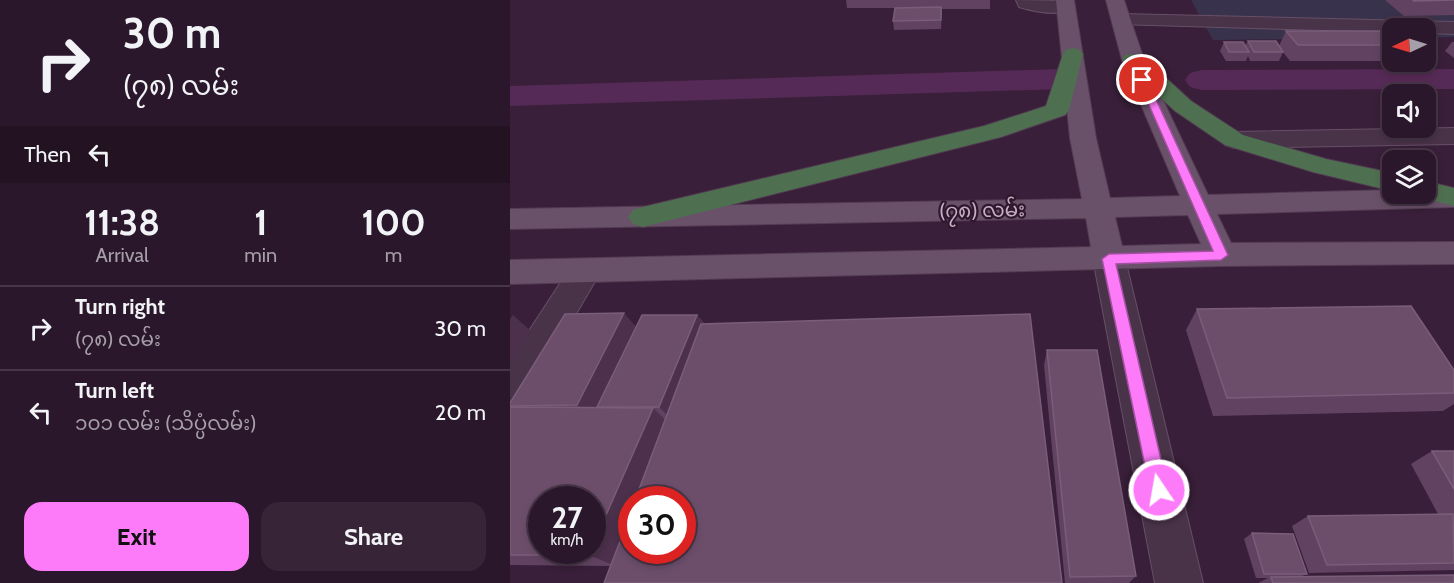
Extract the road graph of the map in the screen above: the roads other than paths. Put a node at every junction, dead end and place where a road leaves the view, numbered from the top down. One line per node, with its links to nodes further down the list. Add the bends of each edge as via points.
1 (1025, 0): 2 (street, via 1034,6)
2 (1065, 4): 5 (main road)
3 (1118, 10): 4 (street); 6 (main road)
4 (1454, 28)
5 (1073, 54): 13 (main road, via 1083,138); 14 (highway, via 1057,111 992,132)
6 (1133, 60): 8 (highway, via 1183,106); 12 (main road)
7 (1454, 136): 8 (street)
8 (1234, 140): 9 (highway)
9 (1382, 180)
10 (1436, 193): 11 (highway)
11 (1454, 197): 12 (main road, (၇၈) လမ်း)
12 (1200, 204): 13 (main road, (၇၈) လမ်း); 17 (main road)
13 (1098, 208): 14 (main road, (၇၈) လမ်း); 18 (main road)
14 (644, 217): 15 (main road, (၇၈) လမ်း)
15 (510, 219)
16 (1454, 254): 17 (main road)
17 (1221, 255): 18 (main road)
18 (1109, 259): 19 (main road); 22 (street)
19 (585, 271): 20 (main road); 21 (street)
20 (510, 272)
21 (510, 393)
22 (1179, 583)

